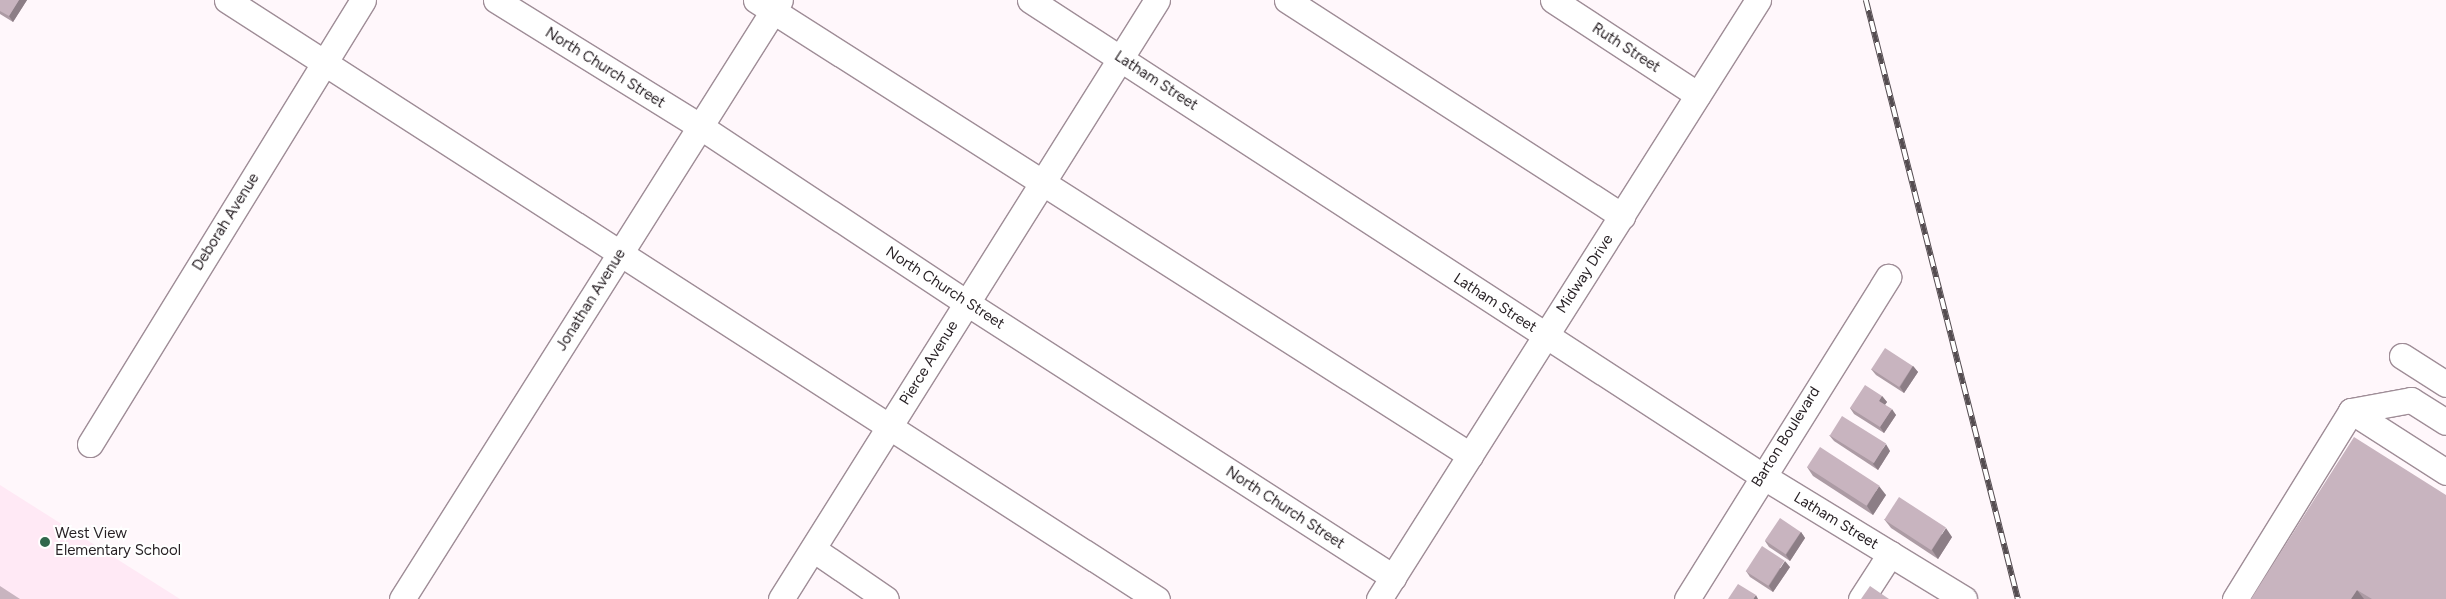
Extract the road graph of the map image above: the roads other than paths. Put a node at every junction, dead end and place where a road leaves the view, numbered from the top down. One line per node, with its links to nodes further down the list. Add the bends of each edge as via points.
1 (226, 0): 11 (street)
2 (363, 0): 11 (street, Deborah Avenue)
3 (496, 0): 13 (street, North Church Street)
4 (1030, 0): 10 (street, Latham Street)
5 (1157, 0): 10 (street, Pierce Avenue)
6 (1287, 0): 15 (street)
7 (1553, 0): 12 (street, Ruth Street)
8 (1758, 0): 12 (street, Midway Drive)
9 (770, 4): 13 (street, Jonathan Avenue); 14 (street)
10 (1120, 58): 14 (street, Pierce Avenue); 19 (street, Latham Street)
11 (325, 61): 16 (street); 25 (street, Deborah Avenue)
12 (1698, 95): 15 (street, Midway Drive)
13 (701, 127): 16 (street, Jonathan Avenue); 18 (street, North Church Street)
14 (1042, 182): 18 (street, Pierce Avenue); 26 (street)
15 (1622, 216): 19 (street, Midway Drive)
16 (621, 253): 24 (street); 33 (street, Jonathan Avenue)
17 (1888, 277): 29 (street, Barton Boulevard)
18 (967, 303): 24 (street, Pierce Avenue); 32 (street, North Church Street)
19 (1545, 336): 26 (street, Midway Drive); 29 (street, Latham Street)
20 (2402, 356): 21 (street)
21 (2446, 384)
22 (2351, 410): 23 (street, via 2411,400); 27 (street); 41 (street)
23 (2446, 423): 27 (street)
24 (890, 426): 30 (street, Pierce Avenue); 36 (street)
25 (90, 444)
26 (1470, 456): 32 (street, Midway Drive)
27 (2424, 458): 28 (street)
28 (2446, 472)
29 (1761, 475): 31 (street, Latham Street); 38 (street, Barton Boulevard)
30 (813, 549): 34 (street, Pierce Avenue); 35 (street)
31 (1890, 554): 39 (street); 40 (street, Latham Street)
32 (1393, 577): 37 (street, Midway Drive)
33 (402, 599)
34 (781, 599)
35 (886, 599)
36 (1157, 599)
37 (1379, 599)
38 (1687, 599)
39 (1861, 599)
40 (1964, 599)
41 (2235, 599)

